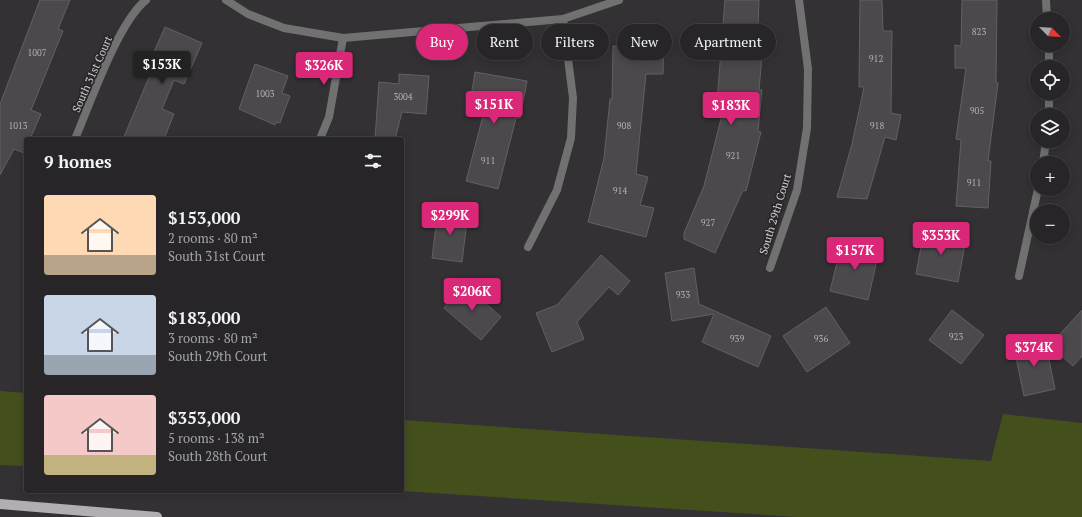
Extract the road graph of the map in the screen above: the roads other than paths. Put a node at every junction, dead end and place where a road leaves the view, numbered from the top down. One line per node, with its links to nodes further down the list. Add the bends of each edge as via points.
1 (146, 0): 9 (street, South 31st Court, via 140,4 118,40)
2 (226, 0): 8 (street, via 248,14 284,28)
3 (619, 0): 7 (street)
4 (799, 0): 13 (street, South 29th Court, via 808,69 807,128 797,190)
5 (1046, 0): 6 (street)
6 (1047, 12)
7 (564, 19): 8 (street); 12 (street, via 573,98 571,138 557,190)
8 (343, 38): 10 (street, via 329,117)
9 (76, 137)
10 (321, 137)
11 (1036, 196): 14 (street)
12 (528, 247)
13 (770, 268)
14 (1018, 276)
15 (0, 504): 16 (main road)
16 (157, 517)

